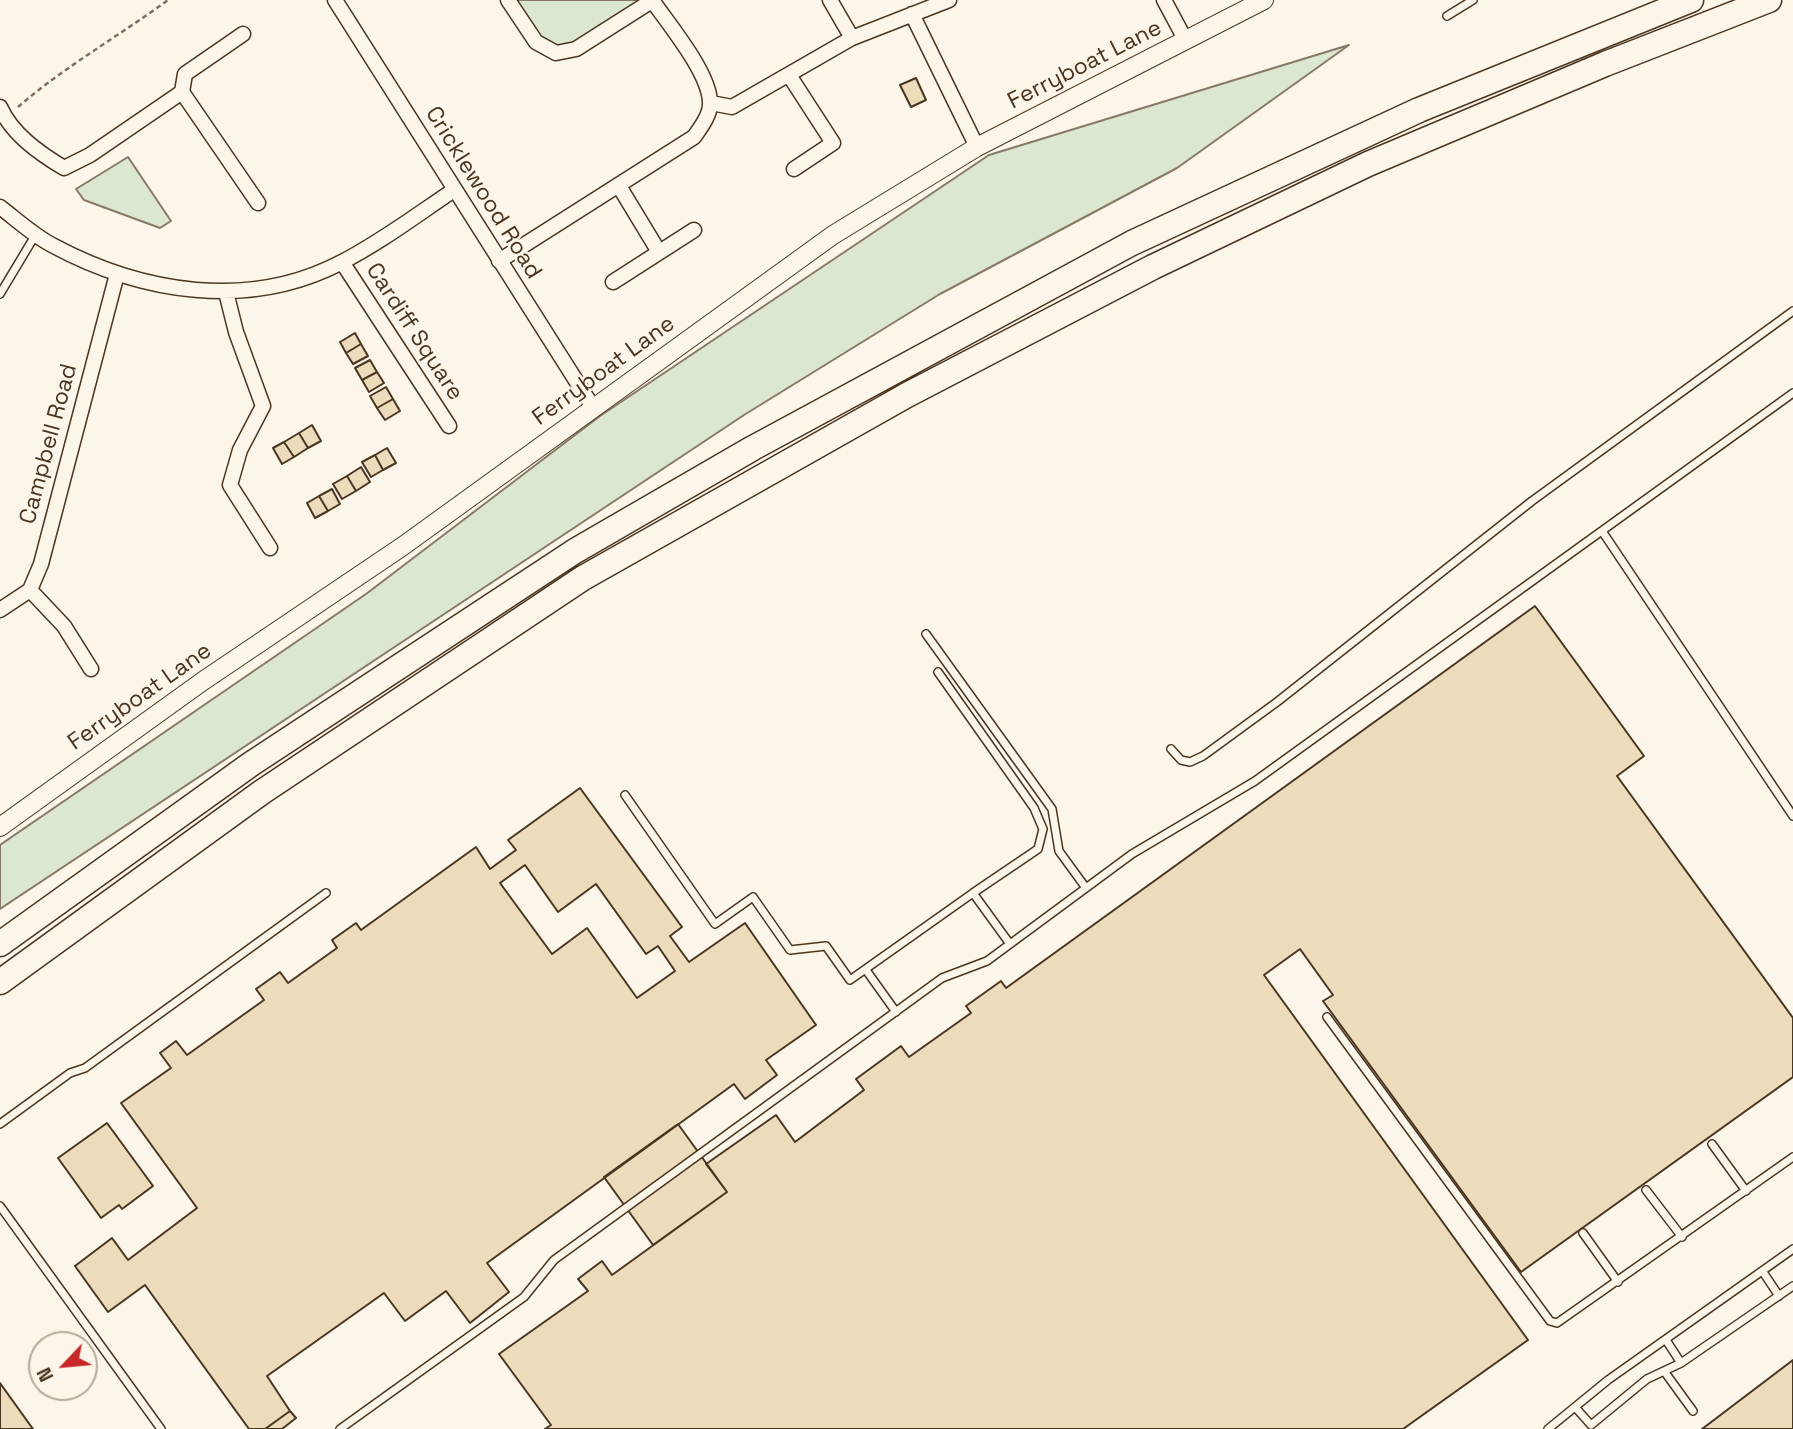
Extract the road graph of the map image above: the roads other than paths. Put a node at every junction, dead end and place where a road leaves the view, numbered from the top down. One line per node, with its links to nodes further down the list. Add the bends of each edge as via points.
1 (335, 0): 23 (street, Cricklewood Road)
2 (508, 0): 3 (street, via 536,42 556,53 576,49)
3 (653, 0): 18 (street, via 704,79)
4 (830, 0): 14 (street)
5 (949, 0): 11 (street)
6 (1164, 0): 15 (street)
7 (1265, 0): 15 (street, Ferryboat Lane)
8 (1473, 0): 12 (lane)
9 (1691, 0): 53 (highway, via 1419,110 1132,243 752,448 552,566 251,764)
10 (1769, 0): 56 (highway, via 1368,164 1153,267 895,401 583,578 262,792)
11 (912, 14): 14 (street); 20 (street)
12 (1447, 16)
13 (243, 34): 17 (street, via 185,74)
14 (852, 38): 16 (street)
15 (1186, 41): 20 (street, Ferryboat Lane)
16 (789, 75): 18 (street, via 732,107); 21 (street, via 833,143)
17 (182, 92): 19 (street, via 64,168 38,153); 24 (street)
18 (711, 103): 22 (street, via 705,123 694,137)
19 (3, 113)
20 (977, 148): 37 (street, Ferryboat Lane, via 833,235)
21 (794, 169)
22 (619, 186): 28 (street); 29 (street)
23 (454, 190): 29 (street, Cricklewood Road); 30 (street)
24 (258, 203)
25 (0, 207): 27 (street)
26 (694, 230): 28 (street)
27 (36, 234): 31 (street); 34 (lane)
28 (659, 252): 32 (street)
29 (499, 261): 37 (street, Cricklewood Road)
30 (341, 262): 33 (street, via 287,283); 38 (street, Cardiff Square)
31 (117, 274): 33 (street, via 161,287); 41 (street, Campbell Road, via 41,564)
32 (613, 282)
33 (226, 292): 40 (street, via 263,405 240,450 230,485)
34 (0, 295)
35 (1793, 311): 46 (lane, via 1532,501 1203,756 1189,762)
36 (1793, 393): 39 (lane)
37 (594, 409): 49 (street, Ferryboat Lane)
38 (449, 426)
39 (1602, 531): 48 (lane); 50 (lane, via 1255,781 1162,834)
40 (270, 548)
41 (30, 590): 42 (street); 44 (street, via 65,626)
42 (0, 610)
43 (926, 634): 50 (lane, via 1052,809 1059,851)
44 (91, 669)
45 (938, 672): 52 (lane, via 1034,808 1043,829 1038,849)
46 (1171, 749)
47 (625, 795): 55 (lane, via 715,924 753,897 790,950 826,946 850,980)
48 (1793, 817)
49 (0, 827)
50 (1086, 888): 54 (lane)
51 (326, 893): 59 (lane)
52 (974, 893): 54 (lane); 55 (lane)
53 (0, 944)
54 (1010, 944): 57 (lane, via 987,961 942,978)
55 (866, 970): 57 (lane)
56 (0, 982)
57 (896, 1012): 78 (lane, via 554,1260 524,1297)
58 (1327, 1017): 69 (lane, via 1550,1321 1563,1321)
59 (0, 1124)
60 (1712, 1144): 63 (lane)
61 (1793, 1157): 63 (lane)
62 (1646, 1190): 66 (lane)
63 (1746, 1191): 66 (lane)
64 (0, 1206): 77 (lane)
65 (1583, 1234): 69 (lane)
66 (1682, 1237): 69 (lane)
67 (1793, 1249): 68 (lane)
68 (1763, 1272): 71 (lane); 72 (lane)
69 (1618, 1282)
70 (1793, 1286): 71 (lane)
71 (1779, 1296): 73 (lane)
72 (1665, 1340): 73 (lane); 75 (lane)
73 (1681, 1363): 74 (lane)
74 (1664, 1371): 75 (lane, via 1647,1379 1591,1425); 76 (lane)
75 (1575, 1407): 79 (lane)
76 (1693, 1411)
77 (161, 1429)
78 (340, 1429)
79 (1548, 1429)

